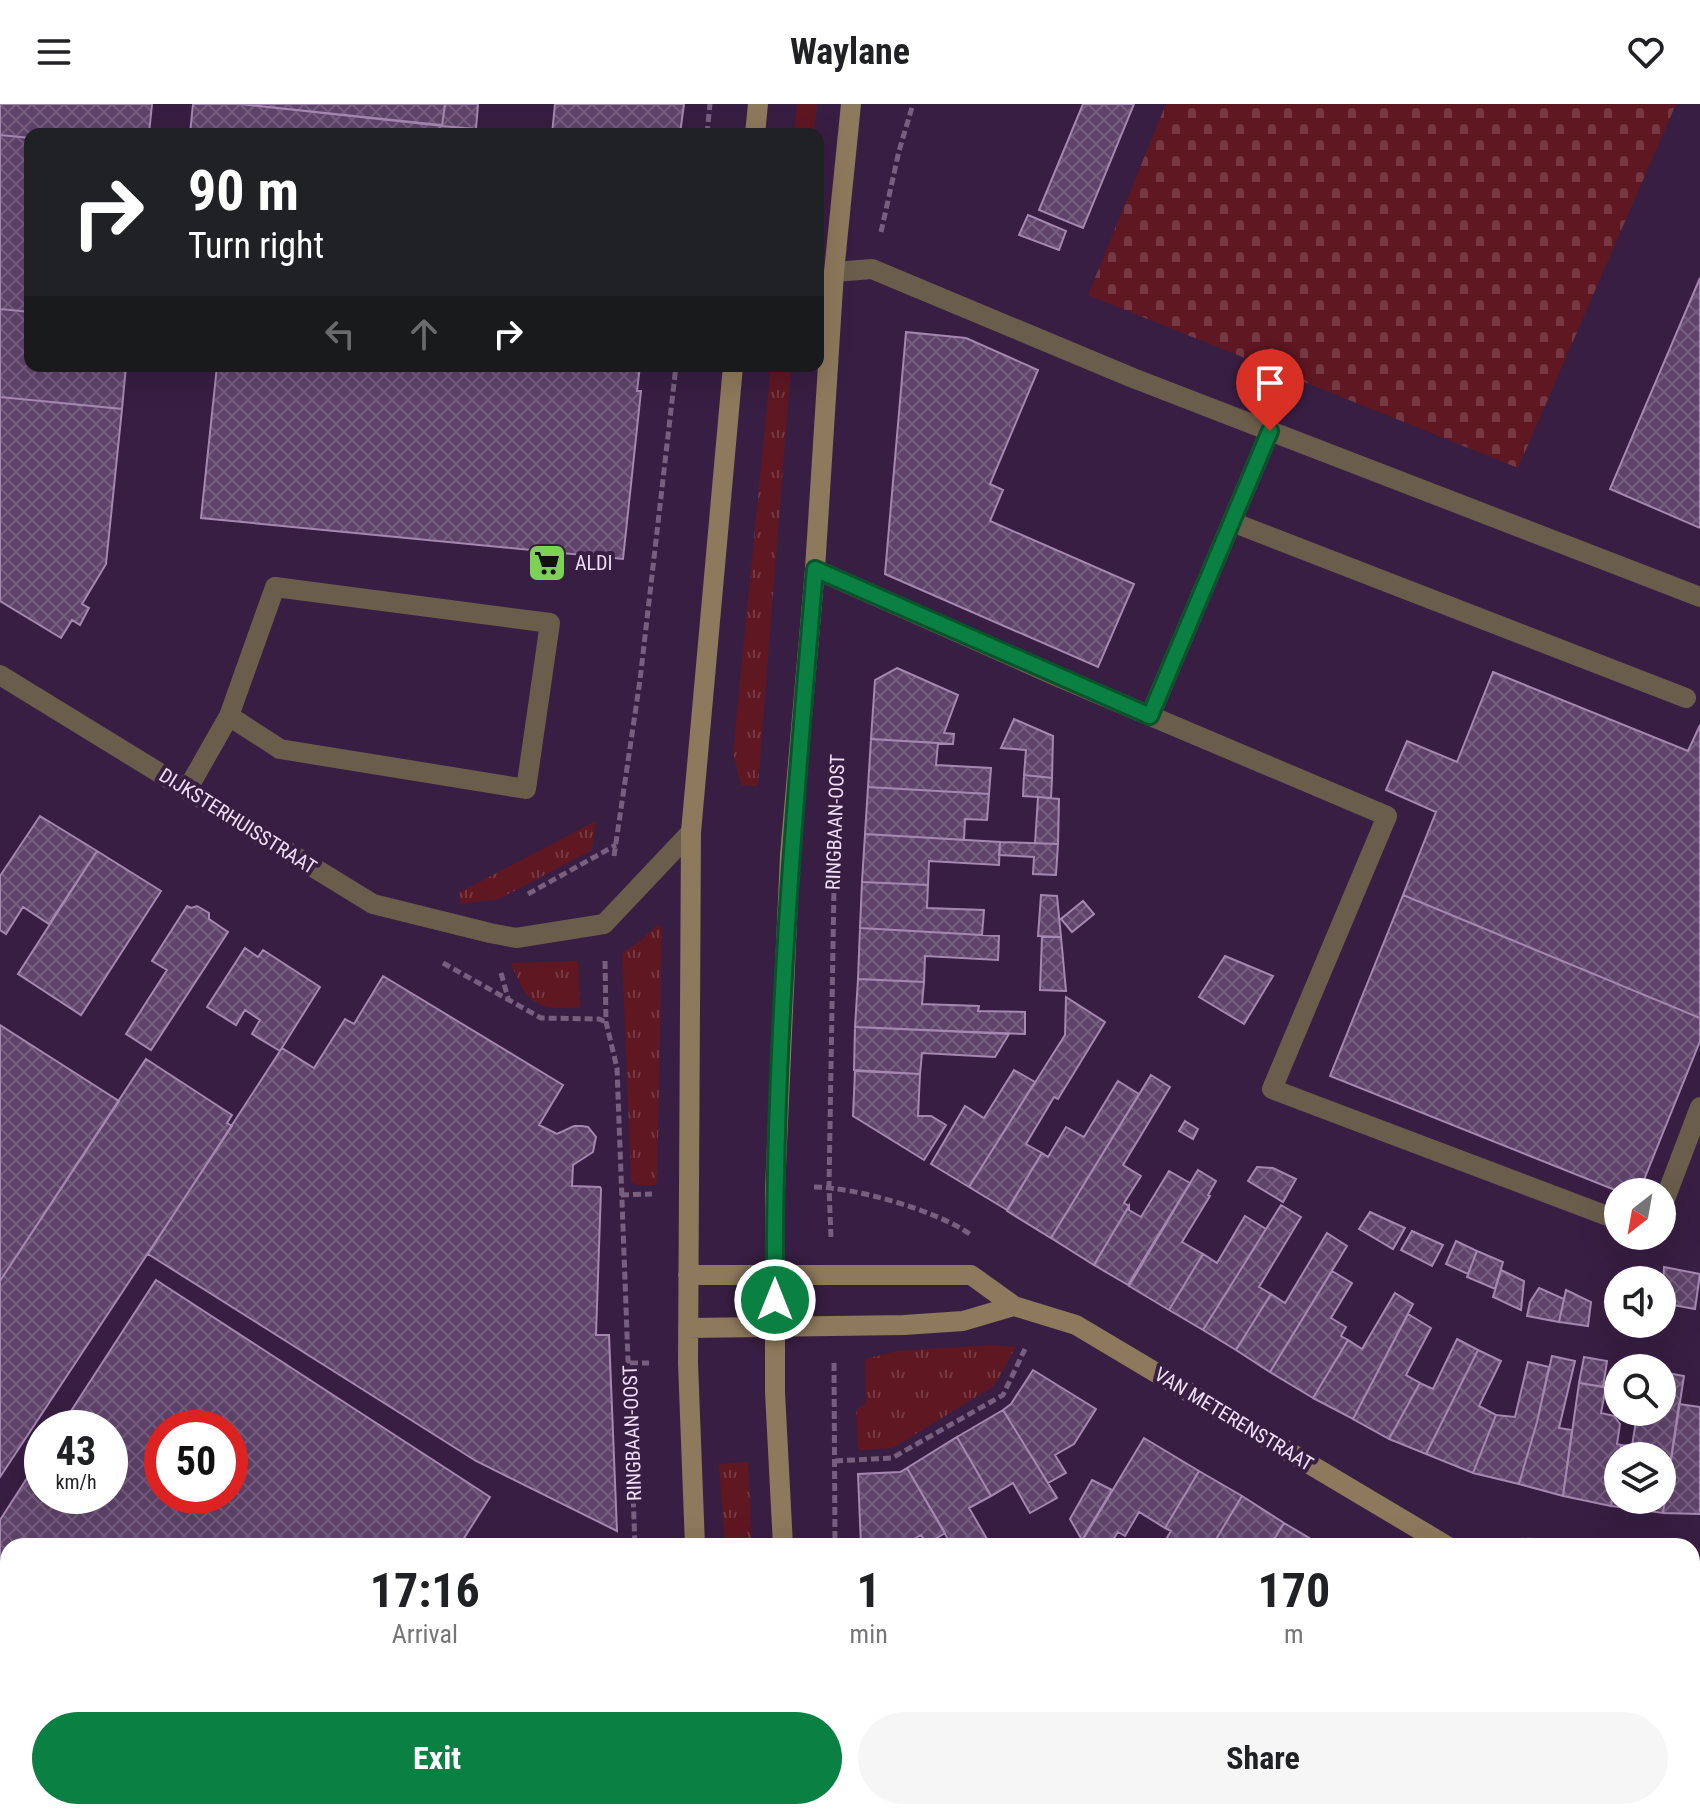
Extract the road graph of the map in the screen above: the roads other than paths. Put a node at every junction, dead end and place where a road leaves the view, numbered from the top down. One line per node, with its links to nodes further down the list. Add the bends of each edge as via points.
1 (758, 104): 3 (main road)
2 (851, 104): 4 (main road, RINGBAAN-OOST)
3 (756, 128)
4 (834, 272): 6 (street, via 872,269); 8 (main road, RINGBAAN-OOST)
5 (732, 372): 15 (main road)
6 (1270, 431): 7 (street); 9 (street)
7 (1232, 522): 11 (street); 13 (street)
8 (815, 569): 13 (street); 19 (main road, RINGBAAN-OOST, via 790,855)
9 (1700, 597)
10 (0, 675): 14 (street, DIJKSTERHUISSTRAAT)
11 (1686, 698)
12 (229, 716): 12 (street, via 275,587 550,623 526,789 280,749); 14 (street)
13 (1150, 716): 18 (street, via 1387,816 1272,1089)
14 (187, 790): 15 (street, DIJKSTERHUISSTRAAT, via 373,904 516,938 604,924)
15 (691, 832): 20 (main road)
16 (1700, 1107): 17 (street)
17 (1673, 1178)
18 (1604, 1215)
19 (775, 1274): 20 (main road); 21 (main road, VAN METERENSTRAAT, via 971,1275); 22 (main road, RINGBAAN-OOST)
20 (688, 1275): 23 (main road)
21 (1014, 1306): 22 (main road, via 963,1321); 26 (main road, VAN METERENSTRAAT, via 1076,1325)
22 (775, 1327): 23 (main road); 25 (main road, RINGBAAN-OOST)
23 (688, 1328): 24 (main road)
24 (695, 1538)
25 (783, 1538)
26 (1434, 1538)

